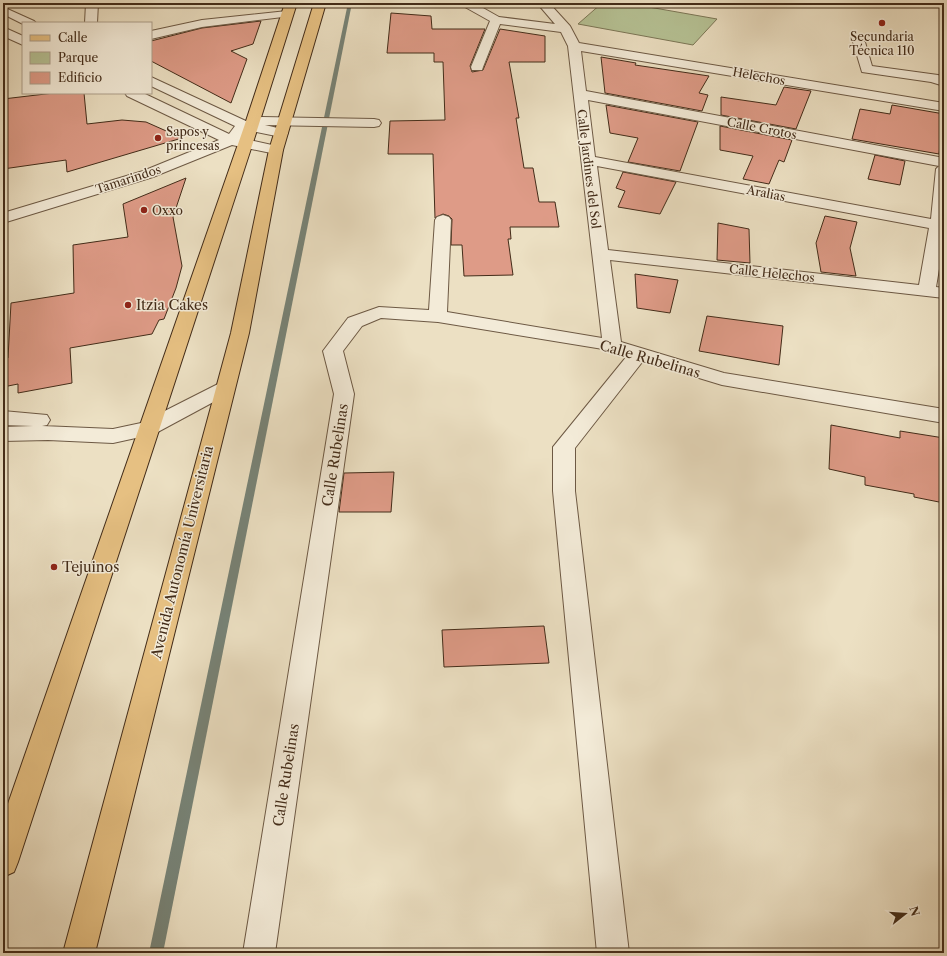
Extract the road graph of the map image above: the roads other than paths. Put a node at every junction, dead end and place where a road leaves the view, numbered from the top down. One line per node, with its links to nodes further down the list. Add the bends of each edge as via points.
1 (92, 3): 9 (street)
2 (320, 3): 24 (main road, Avenida Autonomía Universitaria)
3 (543, 3): 10 (street, Calle Jardines del Sol)
4 (467, 4): 7 (street)
5 (289, 9): 12 (street); 25 (main road)
6 (3, 10): 8 (street)
7 (496, 20): 10 (street); 17 (street)
8 (28, 22)
9 (91, 22)
10 (566, 29): 16 (street, Calle Jardines del Sol)
11 (3, 31): 13 (street)
12 (152, 35)
13 (21, 40): 14 (street)
14 (3, 42)
15 (860, 42): 19 (street, via 867,70 933,78)
16 (574, 46): 21 (street, Calle Jardines del Sol); 22 (street, Helechos)
17 (477, 67)
18 (152, 82): 25 (street)
19 (944, 82)
20 (135, 94): 25 (street)
21 (580, 94): 27 (street, Calle Jardines del Sol); 28 (street, Calle Crotos)
22 (944, 107)
23 (374, 123): 24 (street, via 309,122)
24 (282, 127): 25 (street); 26 (main road, Avenida Autonomía Universitaria)
25 (239, 130): 26 (street); 30 (street, Tamarindos, via 140,165); 31 (street, Tamarindos, via 148,174); 43 (main road)
26 (276, 150): 40 (main road, Avenida Autonomía Universitaria, via 240,333)
27 (588, 160): 33 (street, Aralias); 34 (street, Calle Jardines del Sol)
28 (944, 162)
29 (944, 169): 33 (street)
30 (3, 207)
31 (3, 218)
32 (443, 220): 37 (street)
33 (941, 226): 35 (street)
34 (600, 254): 35 (street, Calle Helechos); 38 (street, Calle Jardines del Sol)
35 (926, 290): 36 (street, Calle Helechos)
36 (944, 293)
37 (438, 316): 38 (street, Calle Rubelinas); 47 (street, Calle Rubelinas, via 379,312 355,322 333,351 344,394)
38 (612, 345): 39 (street, Calle Rubelinas)
39 (638, 355): 41 (street, Calle Rubelinas, via 722,379); 48 (street, via 564,447 564,491)
40 (225, 388): 43 (street); 46 (main road, Avenida Autonomía Universitaria)
41 (944, 416)
42 (3, 418): 43 (street, via 116,423)
43 (147, 429): 44 (street, via 113,436); 45 (main road)
44 (3, 434)
45 (3, 862)
46 (79, 953)
47 (259, 953)
48 (613, 953)

